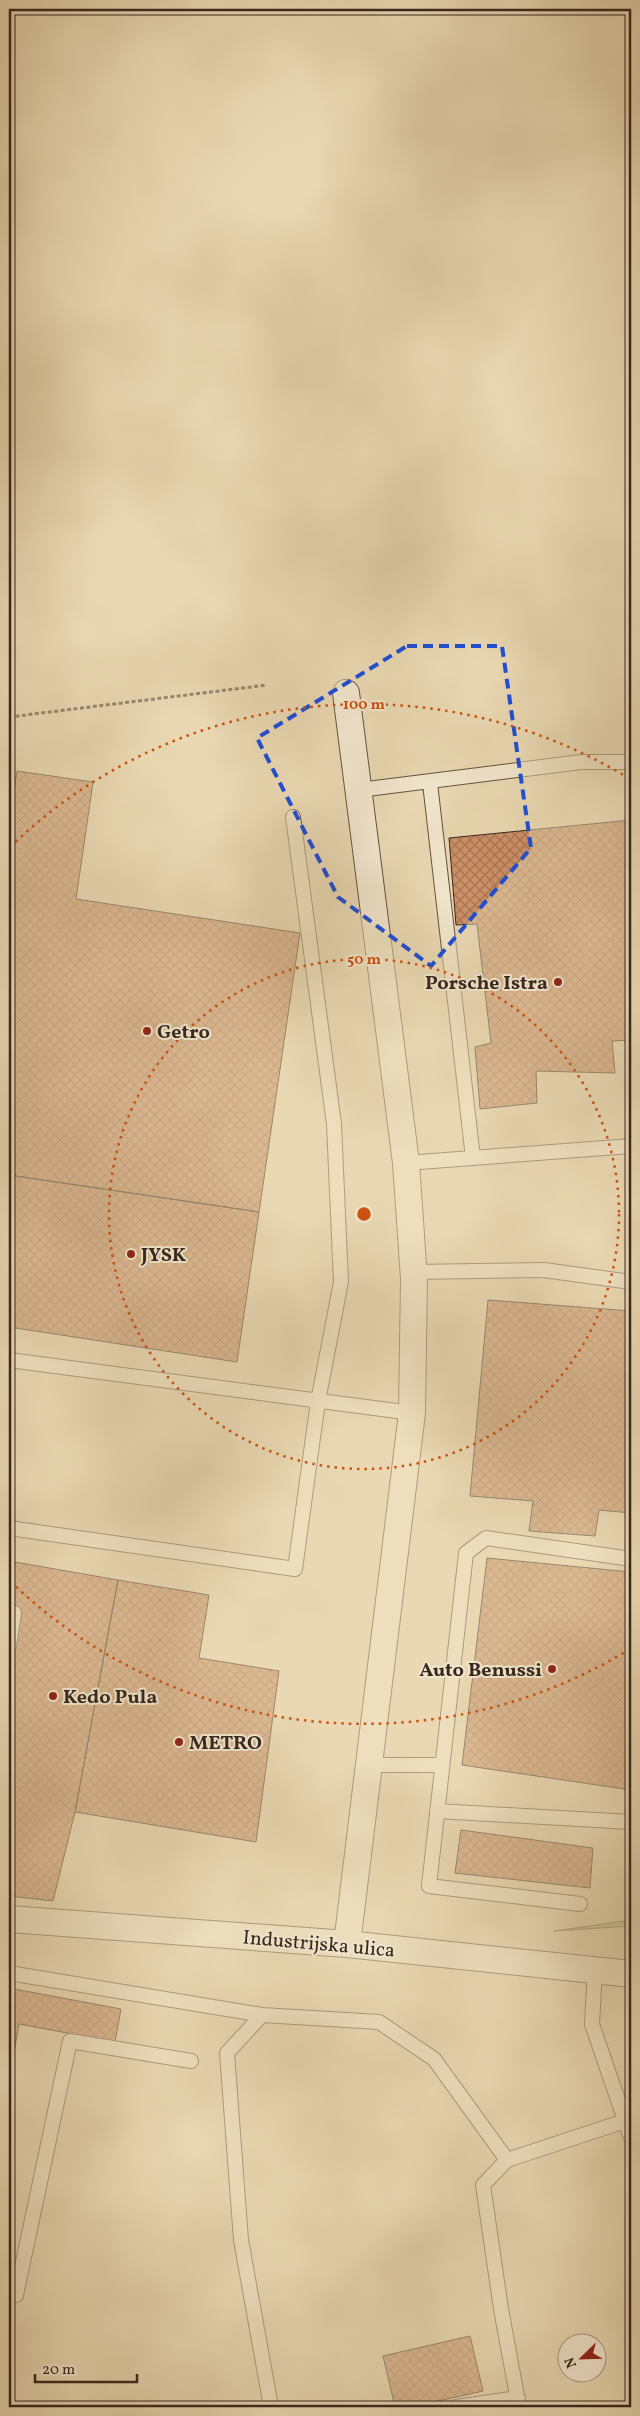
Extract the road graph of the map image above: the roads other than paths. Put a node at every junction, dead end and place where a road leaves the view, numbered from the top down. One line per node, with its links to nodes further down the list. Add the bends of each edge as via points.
1 (346, 693): 4 (street)
2 (631, 762): 3 (lane, via 581,762)
3 (430, 783): 4 (lane); 7 (lane)
4 (358, 790): 8 (street)
5 (293, 817): 12 (lane, via 334,1124 341,1282)
6 (631, 1146): 7 (lane)
7 (473, 1158): 8 (lane)
8 (406, 1164): 9 (street)
9 (413, 1272): 10 (lane, via 544,1270); 13 (street)
10 (631, 1282)
11 (9, 1360): 12 (lane)
12 (318, 1401): 13 (lane); 14 (lane, via 295,1569)
13 (412, 1413): 18 (street)
14 (9, 1528)
15 (631, 1559): 19 (lane, via 486,1538 466,1553)
16 (14, 1613): 17 (lane)
17 (9, 1646)
18 (369, 1765): 19 (lane); 24 (street)
19 (442, 1765): 20 (lane)
20 (437, 1811): 21 (lane); 22 (lane, via 429,1886)
21 (631, 1822)
22 (580, 1904)
23 (9, 1919): 24 (street, Industrijska ulica)
24 (347, 1944): 25 (street, Industrijska ulica)
25 (595, 1970): 27 (street, Industrijska ulica); 30 (lane, via 592,2024)
26 (9, 1973): 28 (lane)
27 (630, 1973)
28 (262, 2015): 32 (lane, via 379,2022 434,2059); 35 (lane, via 227,2053 241,2240)
29 (191, 2062): 33 (lane, via 70,2041 16,2295)
30 (625, 2121): 31 (lane); 32 (lane)
31 (631, 2138)
32 (507, 2160): 34 (lane, via 482,2185)
33 (9, 2294)
34 (519, 2403): 36 (lane)
35 (271, 2407)
36 (456, 2407)

